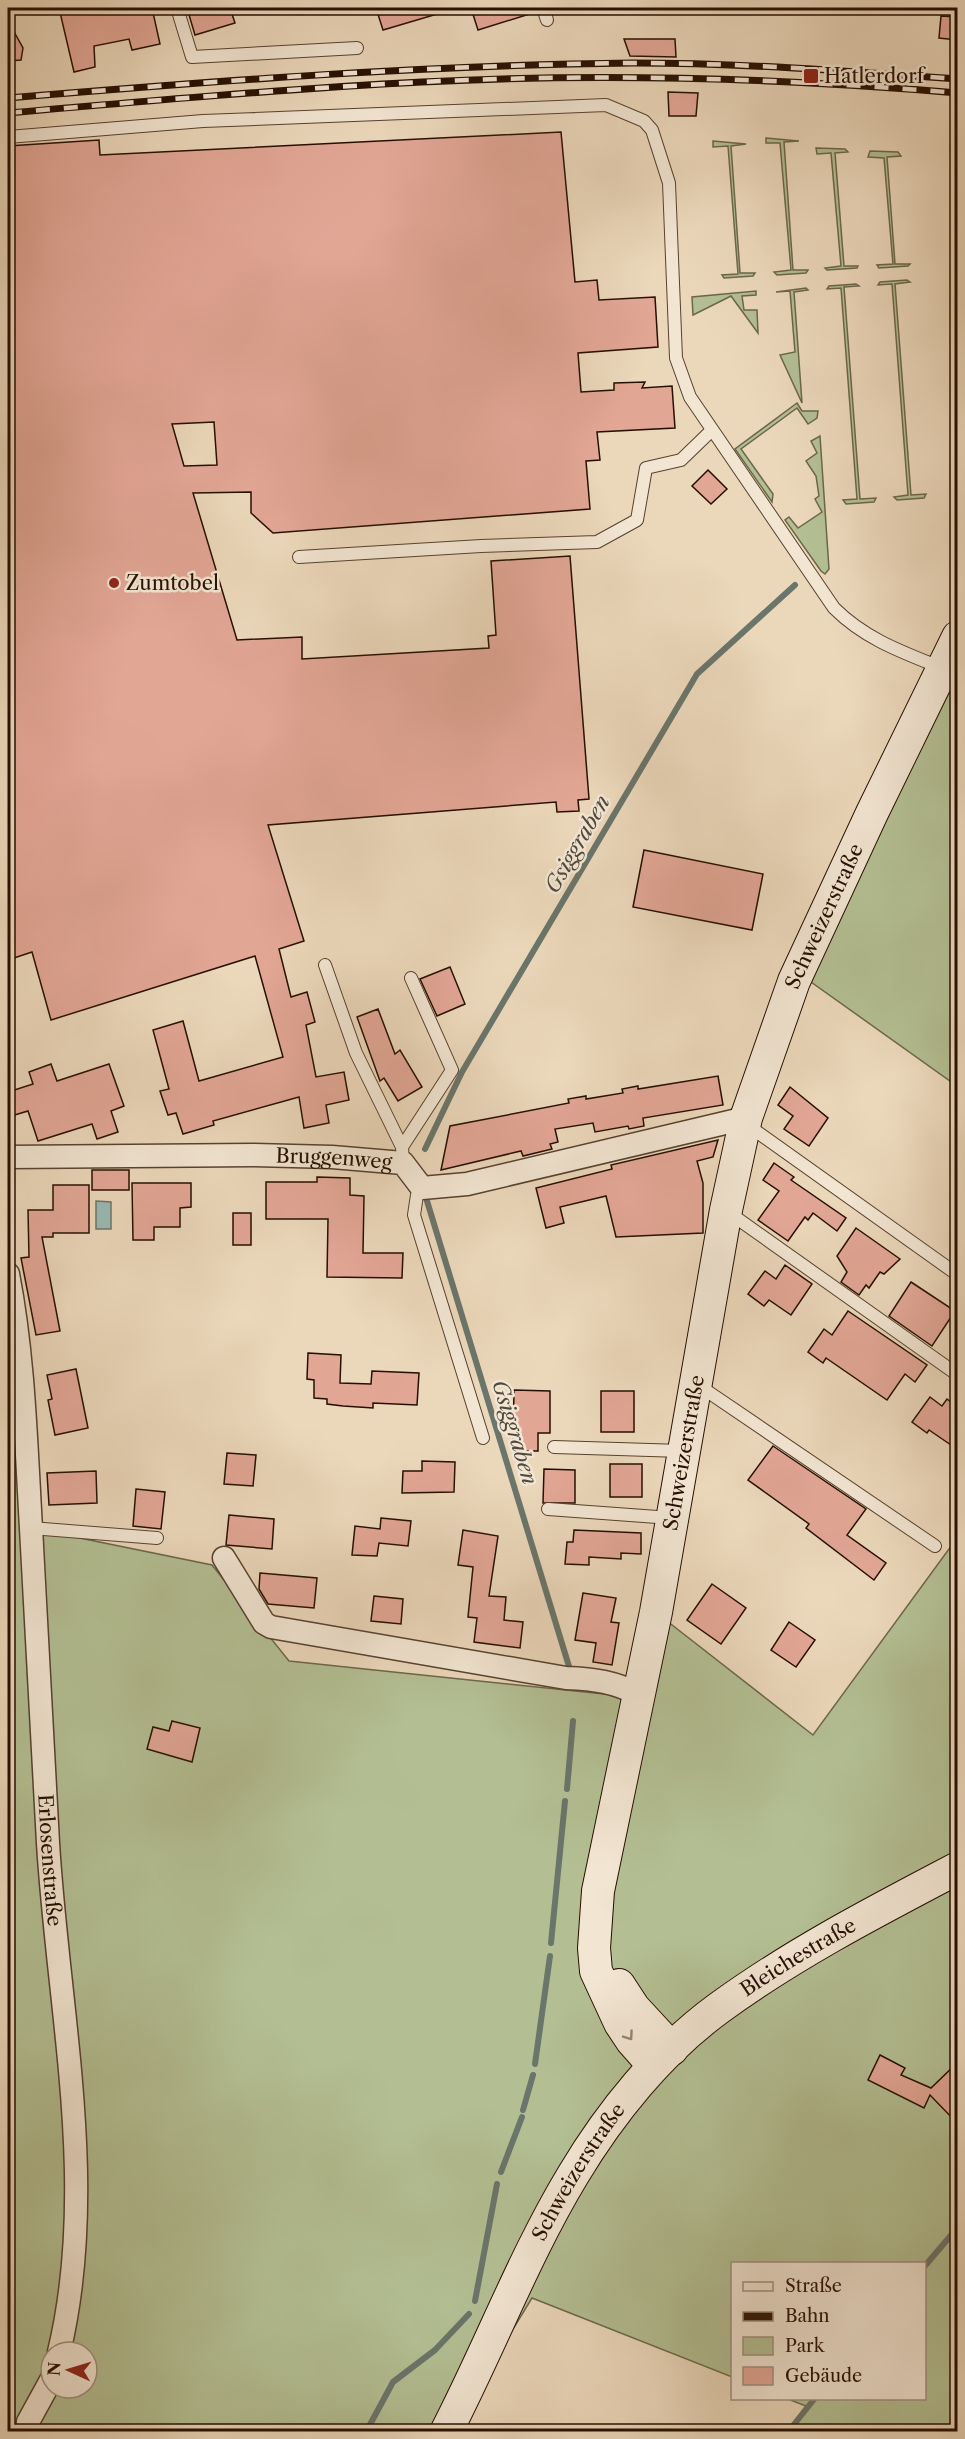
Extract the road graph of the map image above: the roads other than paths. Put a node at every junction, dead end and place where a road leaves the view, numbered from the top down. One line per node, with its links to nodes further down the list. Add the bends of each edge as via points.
1 (177, 8): 4 (lane, via 192,57)
2 (939, 8): 3 (lane)
3 (957, 9)
4 (357, 48)
5 (8, 137): 6 (lane, via 203,121 606,105 644,120 652,130 669,183 676,358 690,397)
6 (712, 430): 7 (lane, via 681,460 646,468 637,520 597,543); 9 (lane, via 825,596 846,620 882,645)
7 (299, 557)
8 (957, 637): 9 (street, Schweizerstraße)
9 (942, 668): 12 (street, Schweizerstraße, via 794,981)
10 (325, 965): 13 (lane, via 356,1053)
11 (411, 978): 13 (lane, via 452,1070)
12 (746, 1121): 15 (street, via 467,1184); 16 (street, Schweizerstraße); 18 (lane)
13 (402, 1155): 14 (street, Bruggenweg); 15 (street, Bruggenweg)
14 (8, 1157)
15 (422, 1188): 22 (lane, via 414,1215)
16 (726, 1210): 20 (lane); 21 (street, Schweizerstraße)
17 (8, 1274): 19 (street, Erlosenstraße)
18 (957, 1275)
19 (14, 1372): 27 (street, Erlosenstraße)
20 (957, 1375)
21 (695, 1382): 24 (street, Schweizerstraße); 29 (lane)
22 (483, 1438)
23 (554, 1447): 24 (lane)
24 (682, 1451): 26 (street, Schweizerstraße)
25 (548, 1509): 26 (lane)
26 (671, 1518): 31 (street, Schweizerstraße)
27 (31, 1528): 28 (lane); 34 (street, Erlosenstraße, via 49,1848 74,2090 71,2281)
28 (157, 1538)
29 (935, 1546)
30 (224, 1558): 31 (street, via 264,1623 271,1628 566,1678 597,1679)
31 (640, 1695): 33 (street, Schweizerstraße, via 598,1891 596,1923 620,1988)
32 (957, 1868): 33 (street, Bleichestraße, via 828,1939 718,2009)
33 (663, 2057): 37 (street, Schweizerstraße, via 623,2102 557,2202)
34 (62, 2340)
35 (40, 2400): 36 (street)
36 (27, 2432)
37 (446, 2432)

